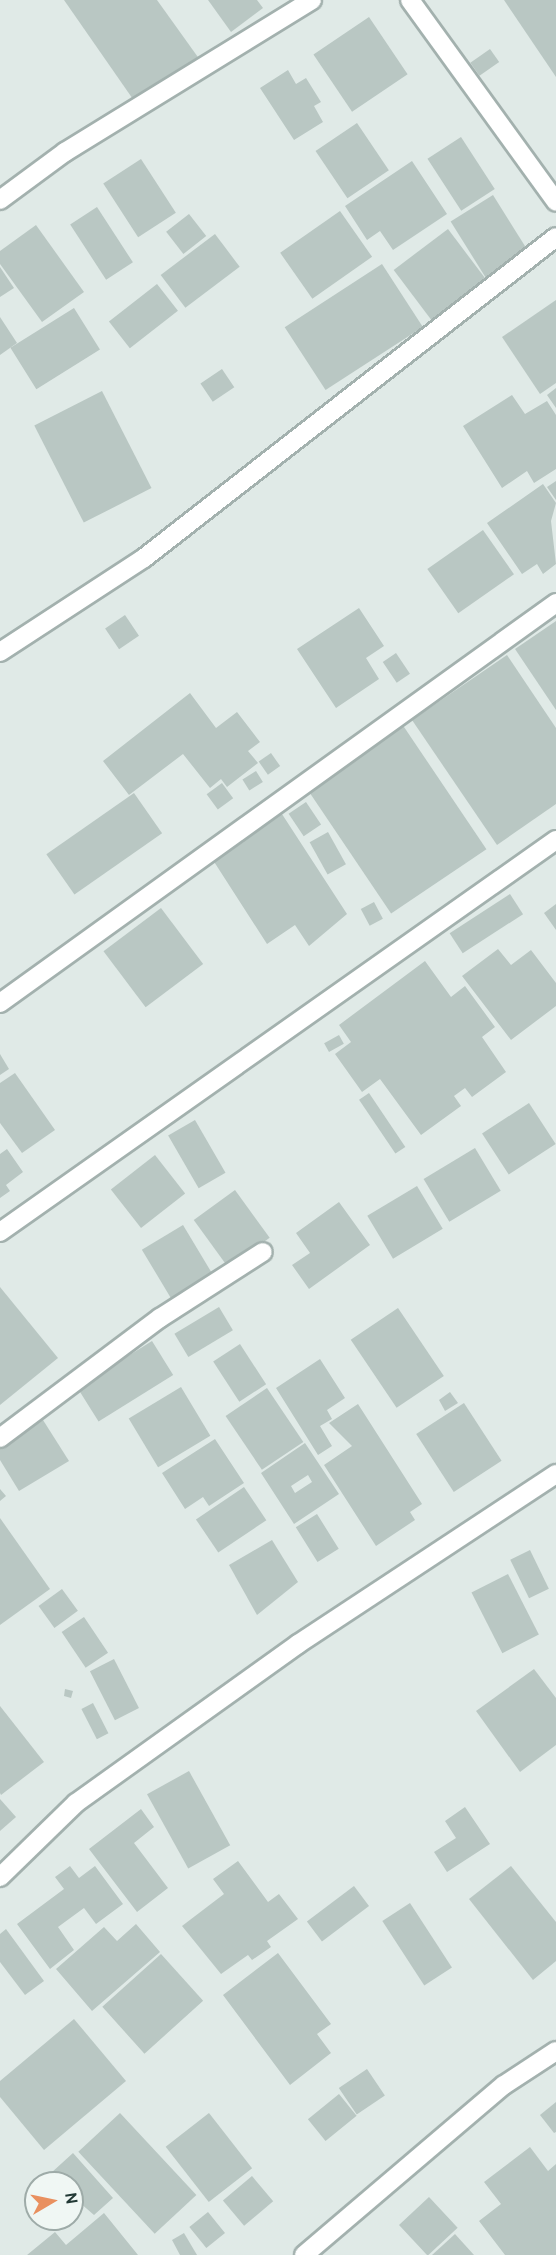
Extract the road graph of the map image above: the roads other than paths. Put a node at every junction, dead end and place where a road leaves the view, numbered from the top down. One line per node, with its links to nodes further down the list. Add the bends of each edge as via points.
1 (312, 0): 3 (street, via 65,152)
2 (410, 0): 4 (street)
3 (0, 200)
4 (556, 202)
5 (556, 237): 7 (street, via 144,558)
6 (556, 603): 9 (street)
7 (0, 652)
8 (556, 840): 10 (street)
9 (0, 1003)
10 (0, 1232)
11 (263, 1252): 12 (street, via 160,1318)
12 (0, 1438)
13 (556, 1474): 14 (street, via 298,1644 76,1803)
14 (0, 1876)
15 (556, 2051): 16 (street, via 504,2085)
16 (304, 2255)

